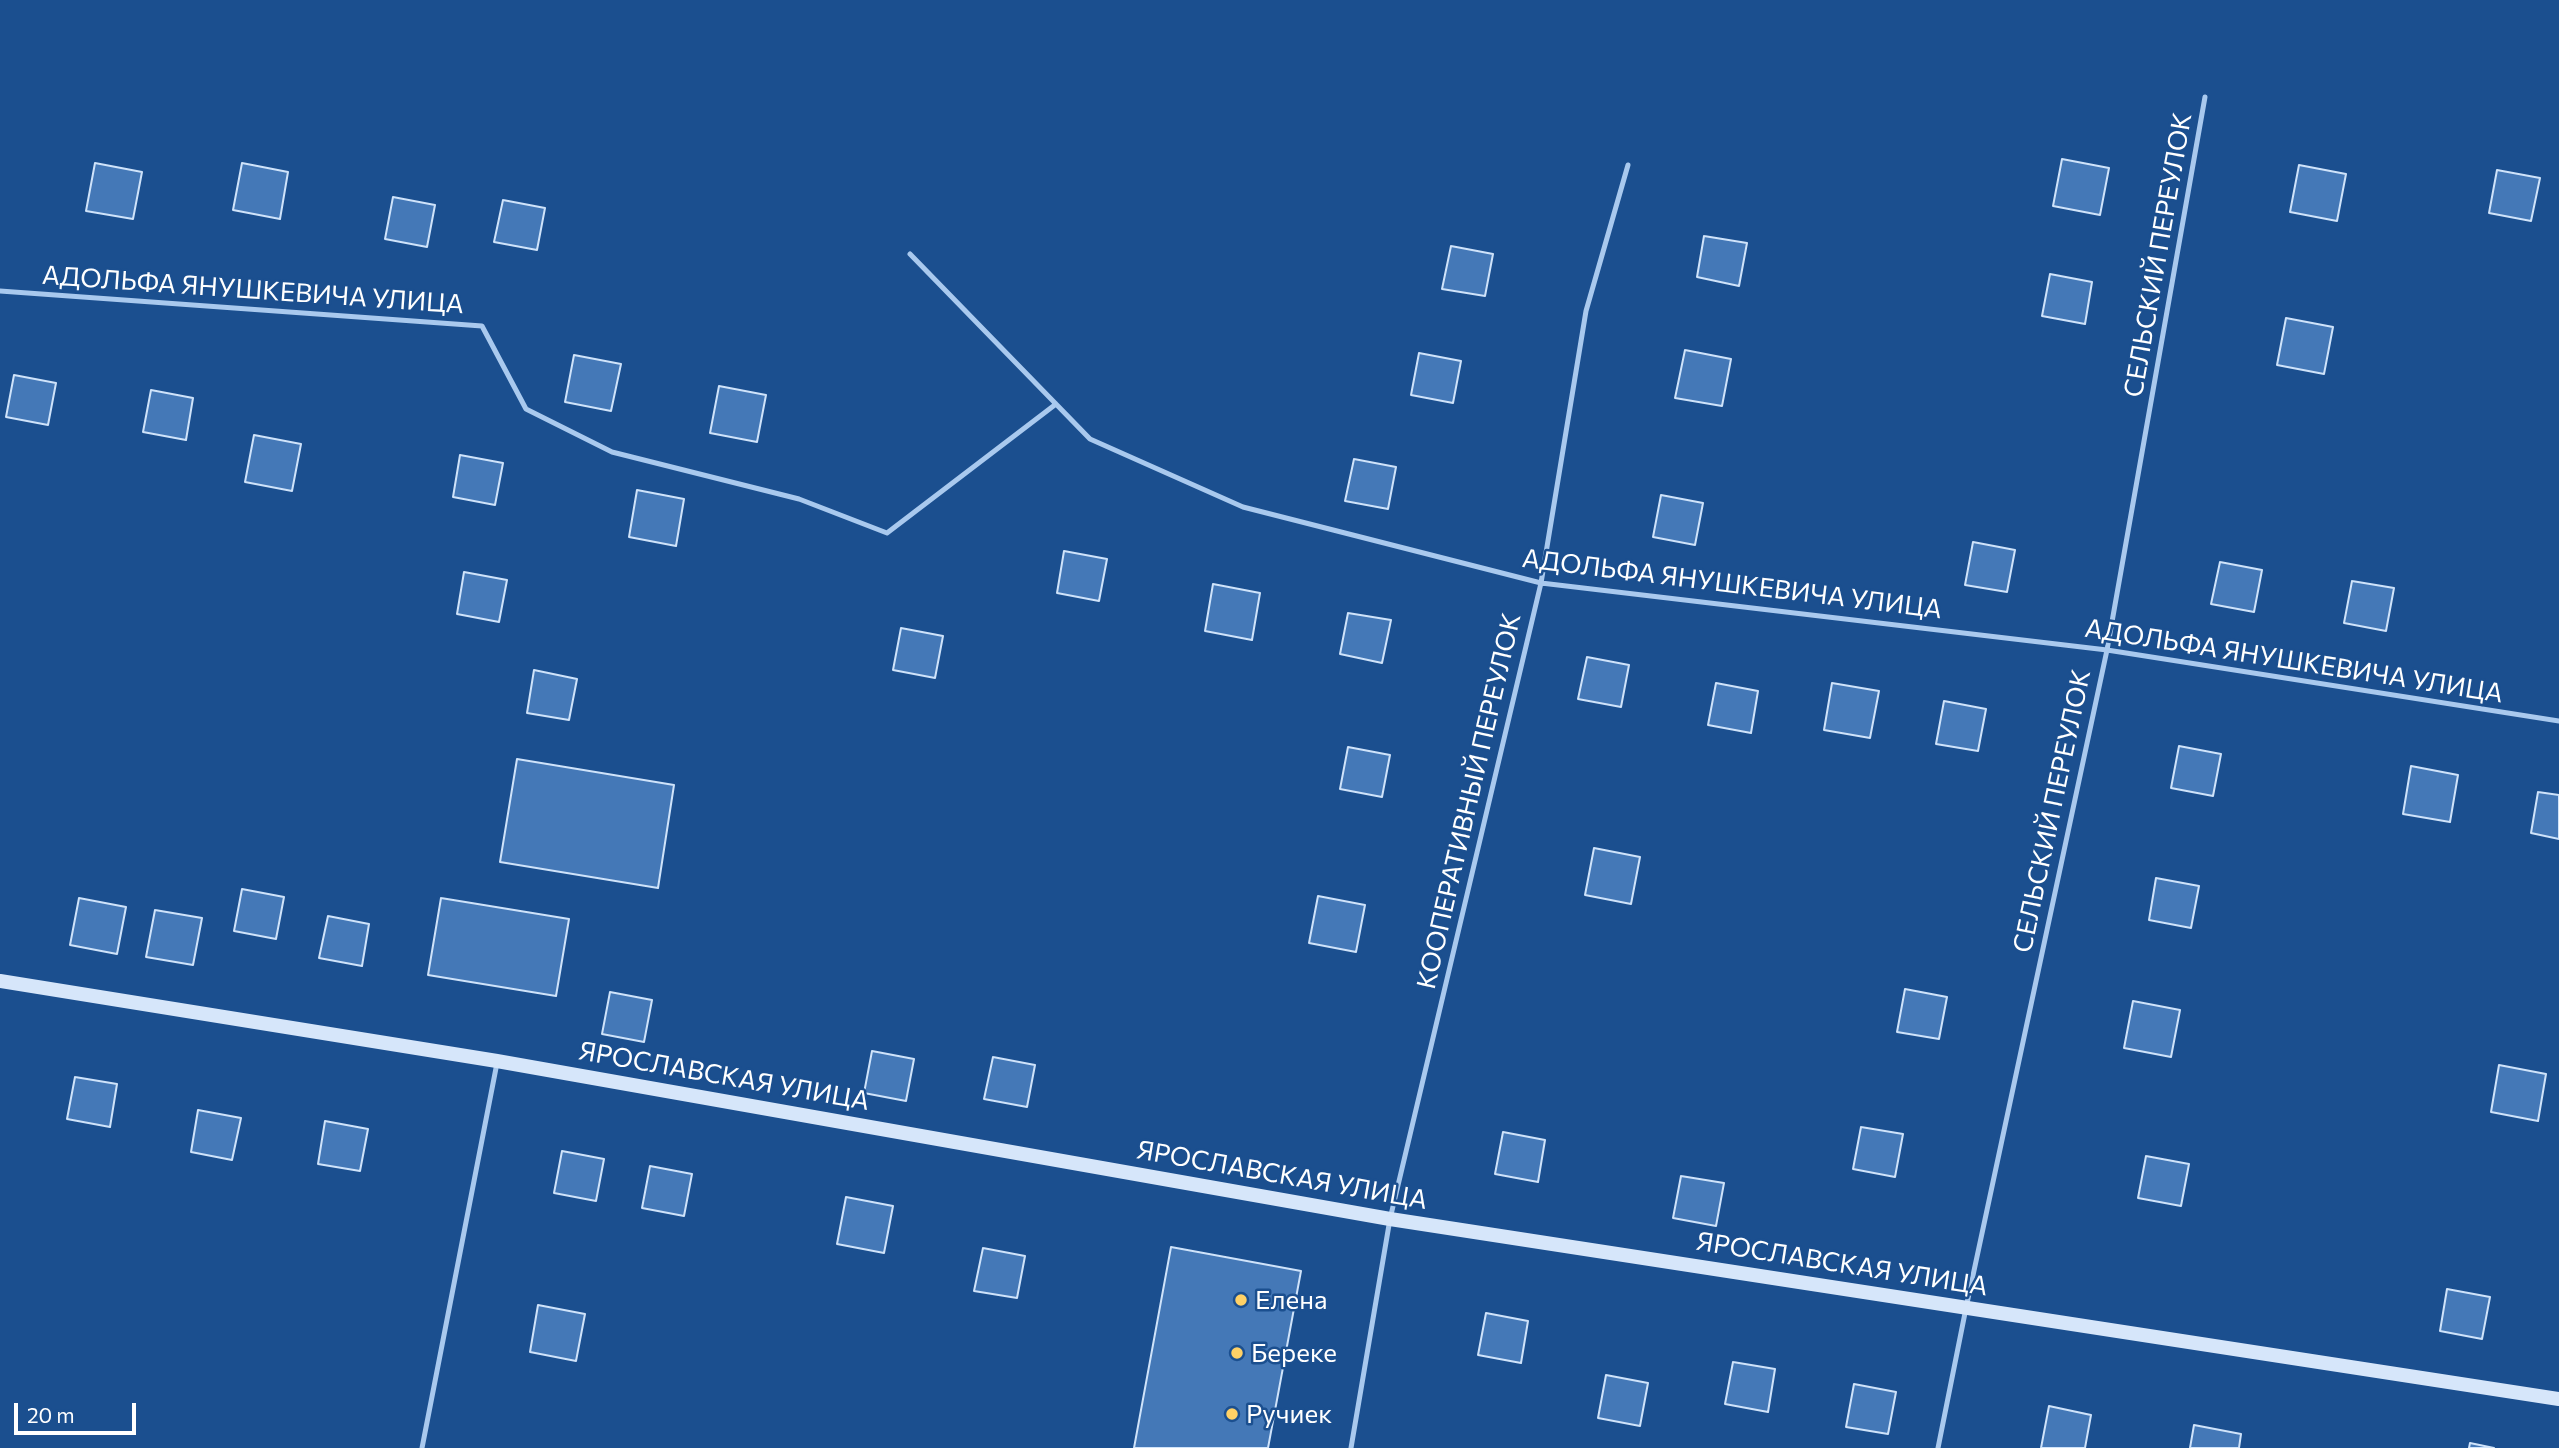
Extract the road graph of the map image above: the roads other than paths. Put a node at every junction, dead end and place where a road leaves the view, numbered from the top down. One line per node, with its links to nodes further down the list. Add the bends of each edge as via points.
1 (2205, 97): 7 (lane, СЕЛЬСКИЙ ПЕРЕУЛОК)
2 (1628, 165): 6 (lane, КООПЕРАТИВНЫЙ ПЕРЕУЛОК, via 1586,311)
3 (911, 254): 5 (lane, АДОЛЬФА ЯНУШКЕВИЧА УЛИЦА)
4 (0, 291): 5 (lane, АДОЛЬФА ЯНУШКЕВИЧА УЛИЦА, via 482,326 526,409 612,452 799,499 887,533)
5 (1056, 404): 6 (lane, АДОЛЬФА ЯНУШКЕВИЧА УЛИЦА, via 1090,439 1243,507)
6 (1541, 583): 7 (lane, АДОЛЬФА ЯНУШКЕВИЧА УЛИЦА); 11 (lane, КООПЕРАТИВНЫЙ ПЕРЕУЛОК)
7 (2106, 650): 8 (lane, АДОЛЬФА ЯНУШКЕВИЧА УЛИЦА); 12 (lane, СЕЛЬСКИЙ ПЕРЕУЛОК)
8 (2559, 721)
9 (0, 981): 10 (main road, ЯРОСЛАВСКАЯ УЛИЦА)
10 (498, 1061): 11 (main road, ЯРОСЛАВСКАЯ УЛИЦА); 14 (lane)
11 (1390, 1219): 12 (main road, ЯРОСЛАВСКАЯ УЛИЦА); 15 (lane, КООПЕРАТИВНЫЙ ПЕРЕУЛОК)
12 (1966, 1308): 13 (main road, ЯРОСЛАВСКАЯ УЛИЦА); 16 (lane, СЕЛЬСКИЙ ПЕРЕУЛОК)
13 (2559, 1399)
14 (422, 1448)
15 (1351, 1448)
16 (1938, 1448)

